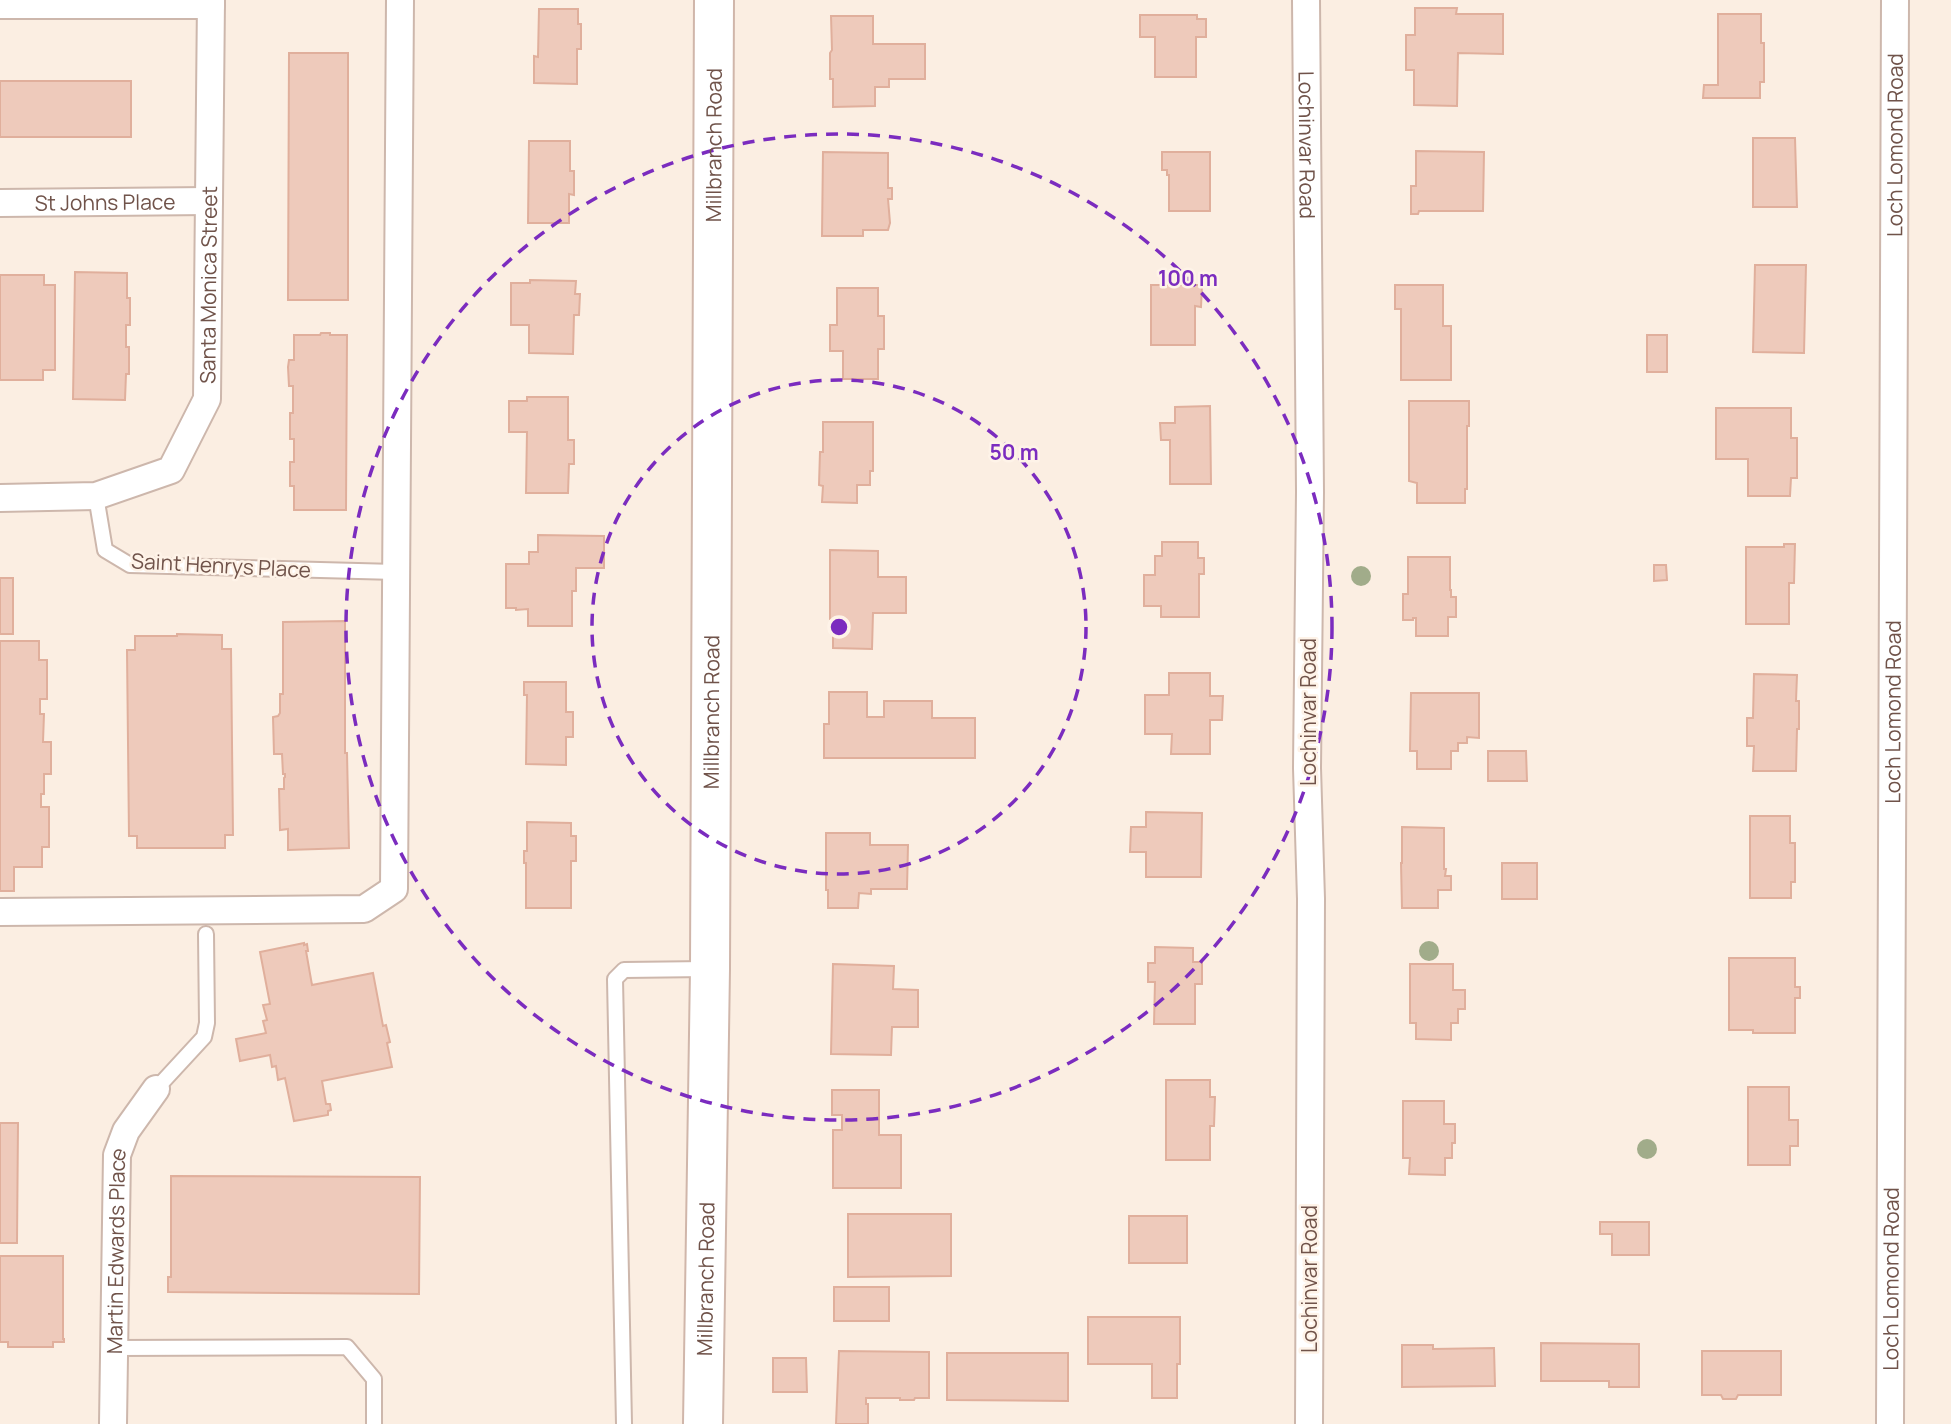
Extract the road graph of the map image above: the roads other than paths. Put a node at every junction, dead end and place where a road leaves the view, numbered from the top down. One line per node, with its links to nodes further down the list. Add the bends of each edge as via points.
1 (400, 0): 11 (street)
2 (714, 0): 14 (main road, Millbranch Road)
3 (1306, 0): 21 (street, Lochinvar Road)
4 (1895, 0): 22 (street, Loch Lomond Road)
5 (211, 3): 6 (street); 7 (street, Santa Monica Street)
6 (0, 5)
7 (209, 201): 8 (street, St Johns Place); 9 (street, Santa Monica Street, via 207,399 171,470)
8 (0, 203)
9 (96, 496): 10 (street, Santa Monica Street); 11 (lane, Saint Henrys Place, via 104,550 130,565)
10 (0, 498)
11 (396, 572): 12 (street, via 394,889 364,909)
12 (0, 912)
13 (206, 934): 15 (lane, via 204,1037)
14 (710, 969): 19 (lane, via 624,970 615,979); 20 (main road, Millbranch Road)
15 (156, 1089): 16 (street, Martin Edwards Place, via 126,1131 117,1155)
16 (114, 1348): 17 (street, Martin Edwards Place); 18 (lane, via 347,1347 374,1379)
17 (113, 1424)
18 (374, 1424)
19 (624, 1424)
20 (704, 1424)
21 (1309, 1424)
22 (1890, 1424)

